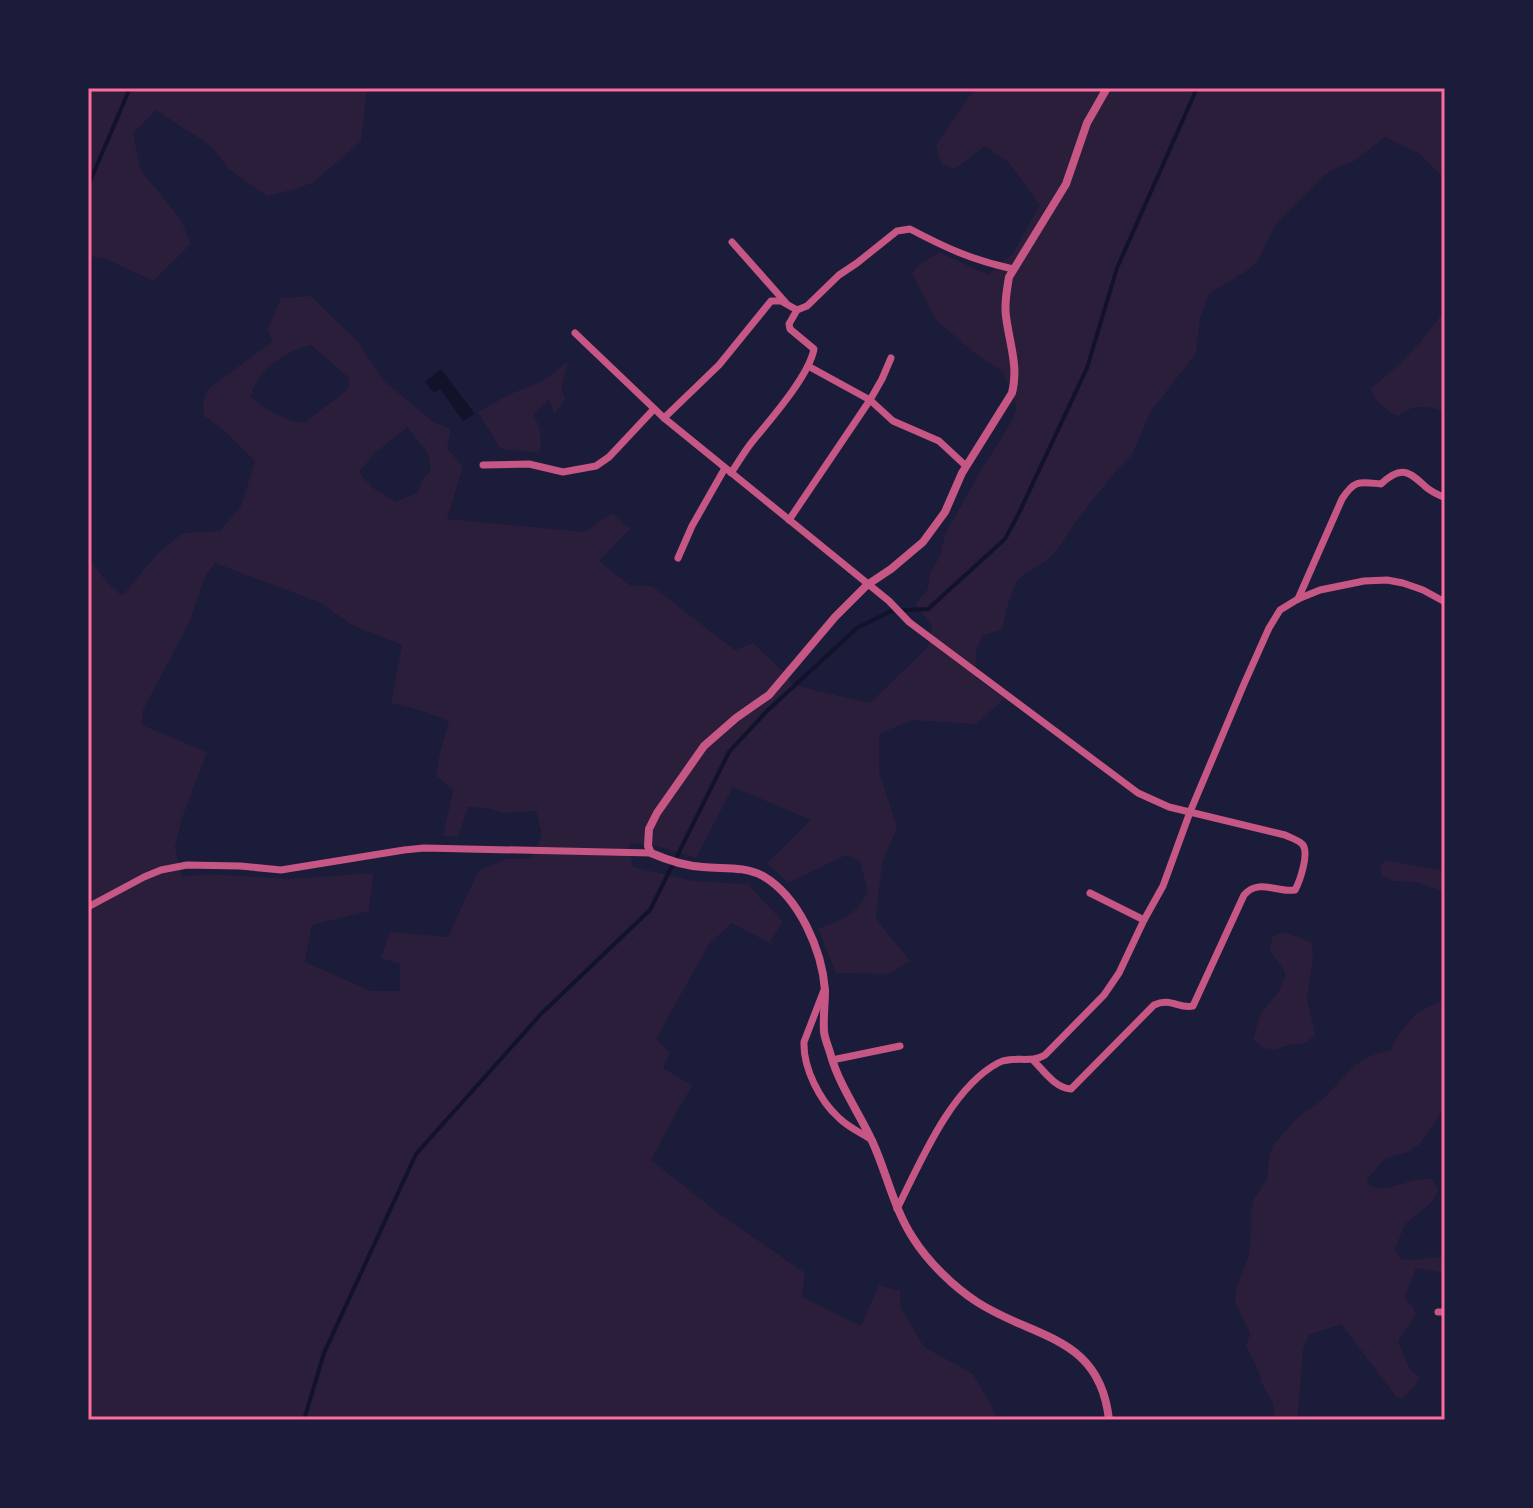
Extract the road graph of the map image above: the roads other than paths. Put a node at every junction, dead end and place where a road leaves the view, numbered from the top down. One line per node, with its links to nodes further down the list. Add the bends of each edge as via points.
1 (1107, 88): 3 (street, via 1087,123 1066,184)
2 (732, 242): 4 (street)
3 (1013, 269): 5 (street, via 964,256 903,229); 13 (street, via 1006,313 1015,383)
4 (787, 304): 5 (street); 11 (street, via 771,301 719,365)
5 (797, 310): 8 (street, via 789,324 814,349)
6 (575, 333): 10 (street)
7 (891, 358): 9 (street)
8 (808, 366): 9 (street); 14 (street)
9 (870, 400): 13 (street, via 893,421 939,441); 16 (street)
10 (654, 409): 11 (street); 12 (street, via 596,466 563,472 529,464)
11 (664, 418): 14 (street)
12 (483, 465)
13 (966, 466): 18 (street, via 945,512 923,542)
14 (728, 470): 16 (street); 17 (street)
15 (1445, 498): 19 (street, via 1405,472 1381,484 1363,481 1352,486)
16 (789, 520): 18 (street)
17 (678, 558)
18 (867, 585): 21 (street, via 1138,793); 22 (street, via 769,695 704,746 649,829)
19 (1298, 599): 20 (street, via 1320,590 1387,580); 21 (street, via 1280,610 1269,628)
20 (1445, 602)
21 (1190, 812): 25 (street, via 1163,886); 29 (street, via 1302,844 1305,856 1295,890 1248,890 1193,1006 1167,1001 1154,1005 1074,1087 1062,1088)
22 (651, 853): 24 (street, via 424,848 281,870 187,865 144,877); 26 (street, via 702,867 746,870 773,884 803,918)
23 (1090, 893): 25 (street)
24 (88, 907)
25 (1144, 920): 29 (street, via 1112,984 1045,1055)
26 (825, 987): 28 (street, via 824,1034); 30 (street, via 804,1042 808,1068 830,1109)
27 (900, 1046): 28 (street)
28 (832, 1060): 30 (street)
29 (1033, 1060): 31 (street, via 996,1064 962,1095)
30 (872, 1140): 31 (street)
31 (897, 1209): 32 (street, via 913,1239 961,1291 1070,1348 1104,1393)
32 (1109, 1420)

